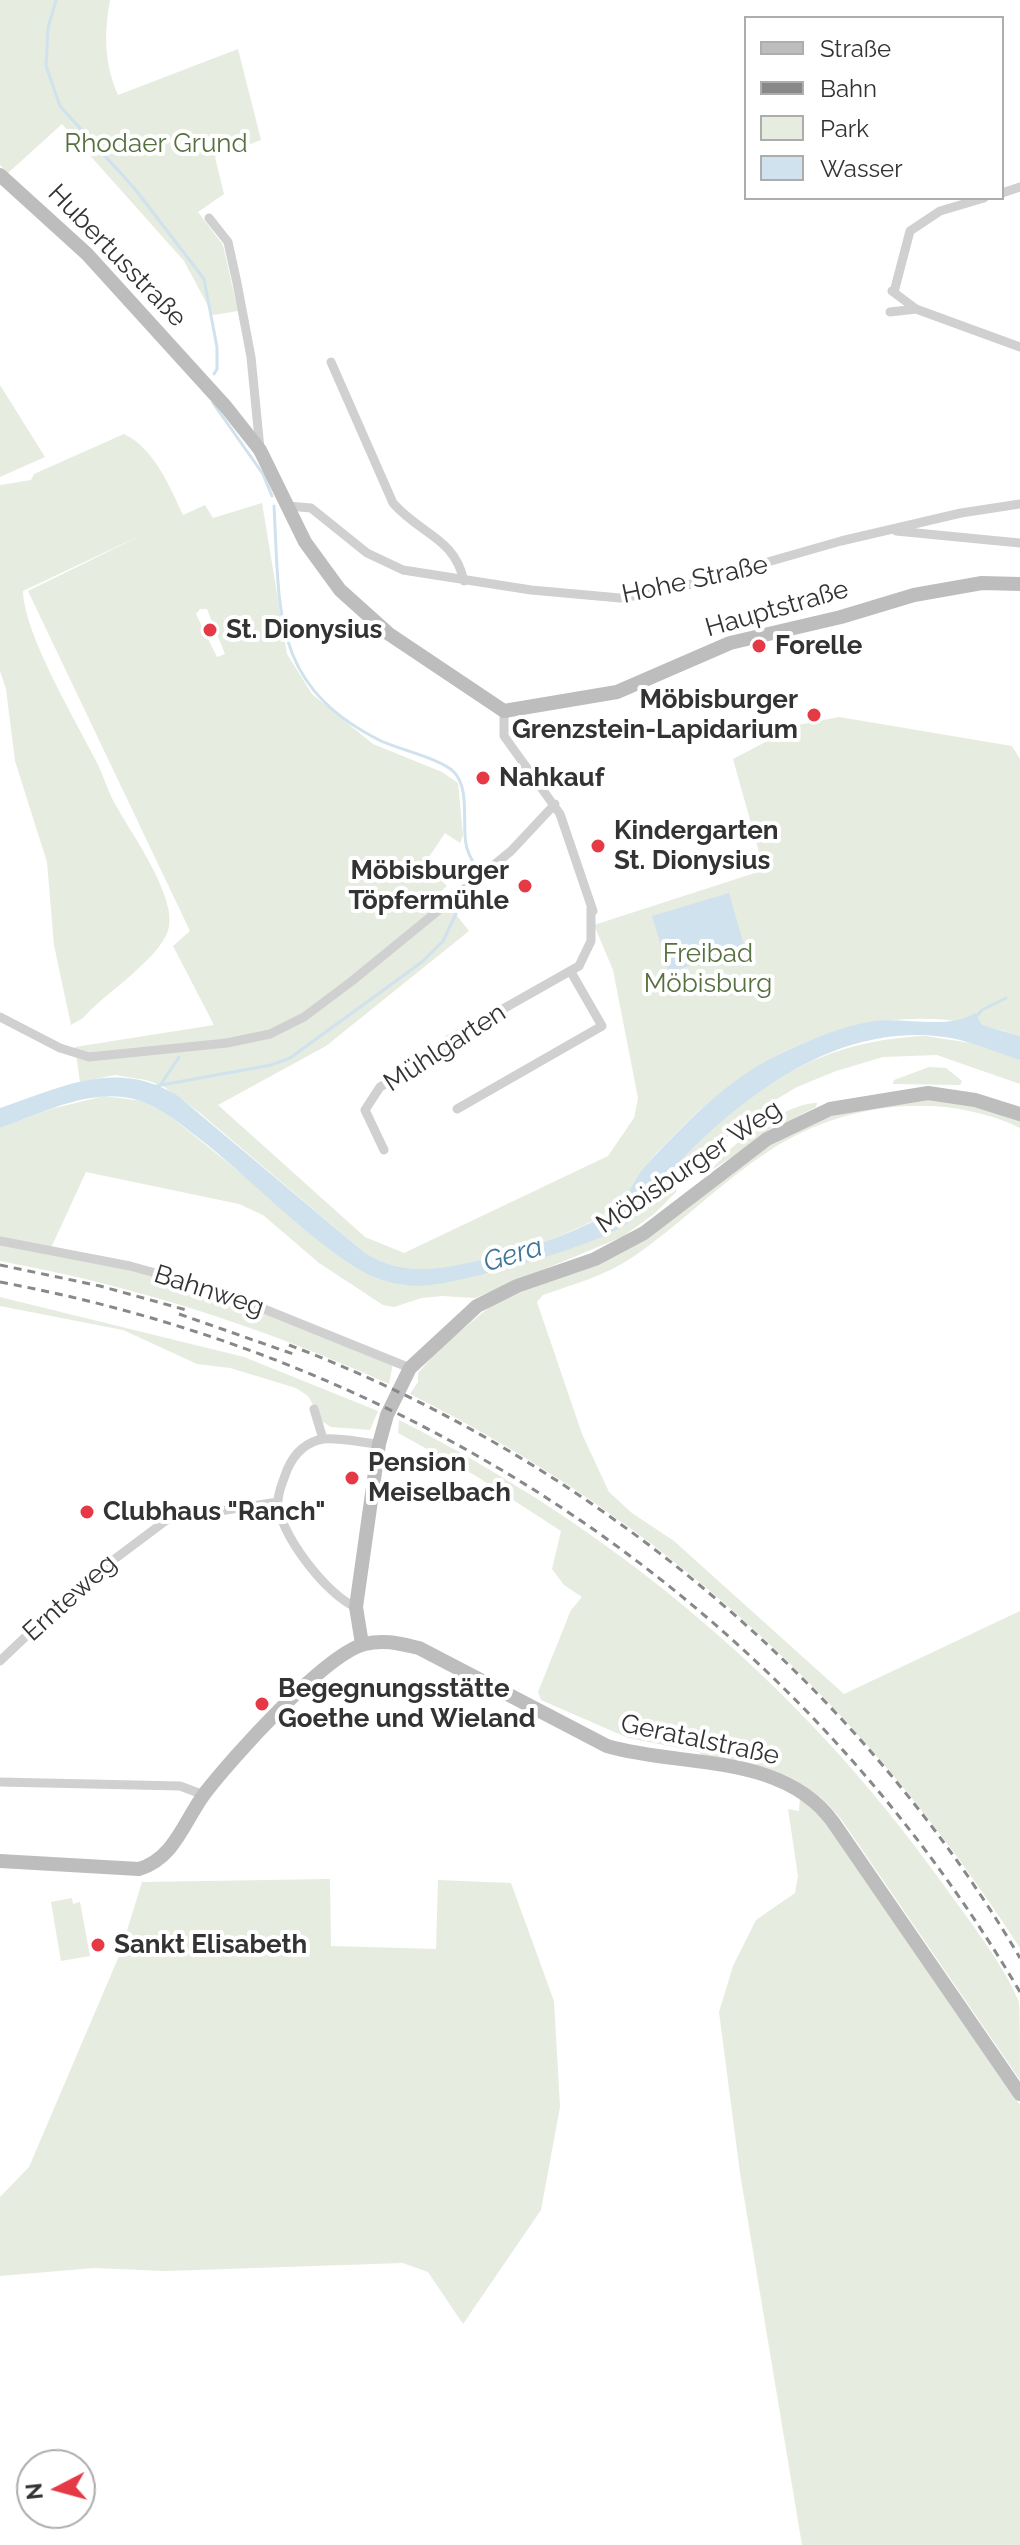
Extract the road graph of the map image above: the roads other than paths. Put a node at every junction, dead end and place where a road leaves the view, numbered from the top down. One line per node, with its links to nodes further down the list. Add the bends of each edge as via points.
1 (0, 175): 10 (street, Hubertusstraße, via 87,254)
2 (977, 200): 4 (street, via 940,211 910,231 893,292)
3 (209, 218): 10 (street, via 228,242 241,298)
4 (916, 309): 5 (street); 7 (street)
5 (890, 312)
6 (1020, 337): 7 (street)
7 (1005, 341): 8 (street)
8 (1020, 347)
9 (331, 362): 15 (street, via 393,503 408,521 448,545 459,559)
10 (260, 450): 12 (street, Hubertusstraße)
11 (1020, 504): 13 (street, Hohe Straße)
12 (288, 506): 15 (street, Hohe Straße, via 311,508 367,553 403,570); 17 (street, Hubertusstraße, via 321,567 366,618)
13 (893, 530): 14 (street); 15 (street, Hohe Straße, via 670,590 620,598)
14 (1020, 543)
15 (464, 581)
16 (1020, 584): 17 (street, Hauptstraße, via 982,583 914,595 730,643 617,692)
17 (504, 711): 18 (street, via 504,736)
18 (555, 804): 19 (street, via 594,913 588,953); 20 (street, via 511,851 352,981 285,1027 252,1040 89,1057)
19 (571, 972): 21 (street, via 602,1026); 23 (street, Mühlgarten, via 448,1040 441,1052 380,1087 365,1110)
20 (0, 1017)
21 (457, 1109)
22 (1020, 1114): 25 (street, Möbisburger Weg, via 928,1093 854,1103 796,1122 742,1156 644,1233 595,1259 477,1306)
23 (384, 1150)
24 (0, 1241): 25 (street, Bahnweg, via 130,1266 217,1290)
25 (410, 1368): 28 (street, Möbisburger Weg)
26 (314, 1409): 27 (street)
27 (323, 1439): 28 (street); 29 (street, via 293,1457)
28 (379, 1444): 30 (street, Möbisburger Weg)
29 (278, 1502): 30 (street, via 300,1552 318,1576); 32 (street, Ernteweg, via 168,1519 80,1585)
30 (356, 1607): 31 (street, Möbisburger Weg)
31 (362, 1644): 34 (street, via 271,1718); 36 (street, Geratalstraße, via 382,1641 419,1648 607,1746 766,1774 804,1792 833,1822)
32 (0, 1661)
33 (0, 1782): 34 (street, via 180,1786)
34 (204, 1795): 35 (street, via 162,1859 139,1869)
35 (0, 1861)
36 (1020, 2094)

